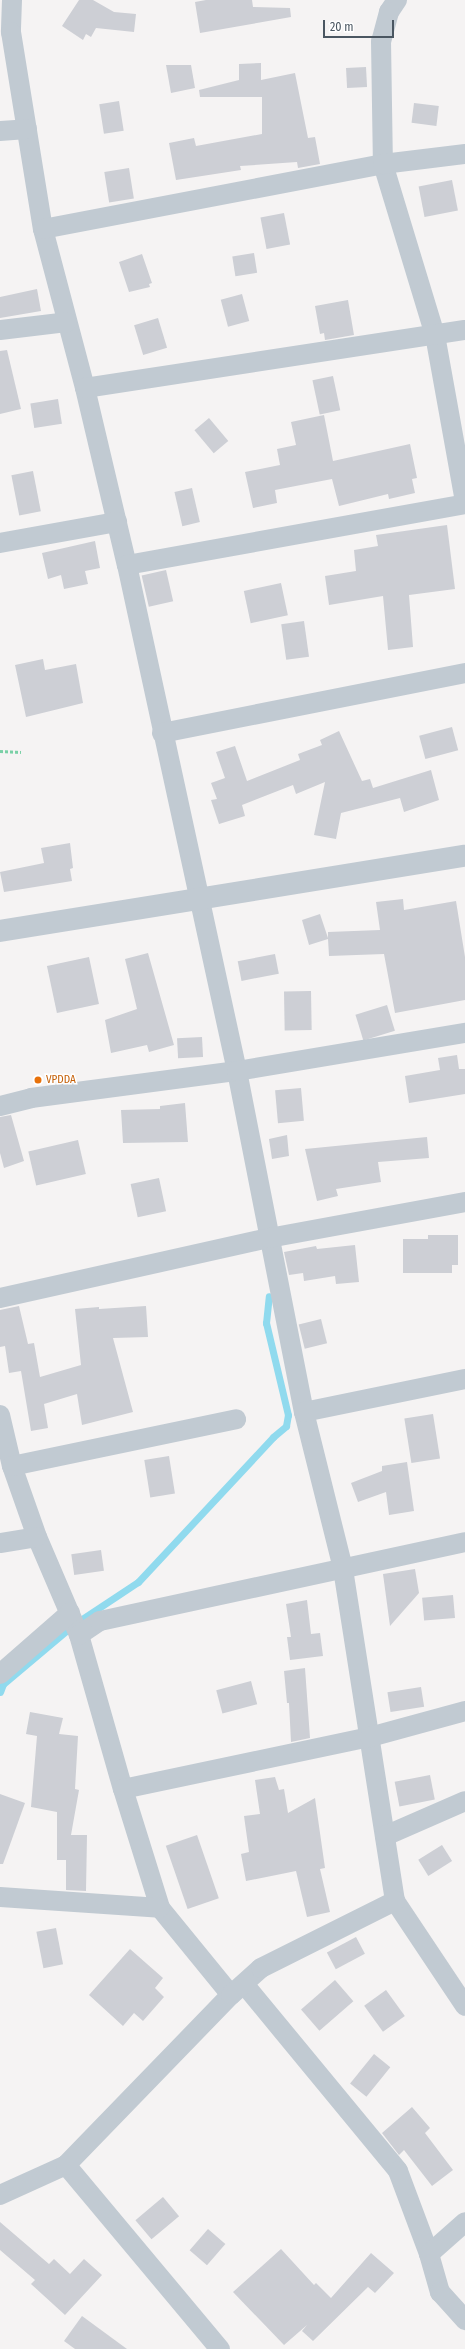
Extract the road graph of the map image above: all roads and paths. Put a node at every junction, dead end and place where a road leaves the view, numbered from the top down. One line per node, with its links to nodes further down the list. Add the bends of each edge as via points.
1 (12, 0): 3 (street)
2 (397, 0): 7 (street, via 389,12 381,41)
3 (6, 30): 4 (street)
4 (27, 129): 5 (street); 8 (street)
5 (0, 131)
6 (465, 154): 7 (street)
7 (383, 164): 8 (street); 12 (street)
8 (43, 229): 9 (street)
9 (68, 322): 10 (street); 13 (street)
10 (0, 330)
11 (465, 330): 12 (street)
12 (435, 335): 13 (street); 14 (street)
13 (85, 388): 16 (street)
14 (465, 501)
15 (465, 504): 18 (street)
16 (117, 522): 17 (street); 18 (street)
17 (0, 543)
18 (127, 565): 20 (street)
19 (465, 673): 20 (street)
20 (162, 733): 24 (street)
21 (0, 751): 22 (path)
22 (20, 752)
23 (465, 856): 24 (street)
24 (201, 900): 25 (street); 27 (street)
25 (0, 931)
26 (465, 1033): 27 (street)
27 (237, 1070): 28 (street, via 31,1098); 30 (street)
28 (0, 1106)
29 (465, 1202): 30 (street)
30 (269, 1238): 31 (street); 33 (street)
31 (0, 1298)
32 (465, 1379): 33 (street)
33 (304, 1412): 40 (street)
34 (0, 1415): 36 (street)
35 (236, 1419): 36 (street)
36 (12, 1466): 37 (street)
37 (38, 1537): 39 (street); 41 (street)
38 (465, 1542): 40 (street)
39 (0, 1543)
40 (343, 1569): 42 (street, via 100,1621); 45 (street)
41 (70, 1613): 42 (street); 43 (street)
42 (79, 1635): 46 (street)
43 (0, 1674)
44 (465, 1711): 45 (street)
45 (370, 1737): 46 (street); 48 (street)
46 (123, 1789): 51 (street)
47 (465, 1801): 48 (street)
48 (385, 1836): 50 (street)
49 (0, 1897): 51 (street)
50 (395, 1901): 52 (street, via 261,1968); 53 (street)
51 (160, 1908): 52 (street)
52 (237, 1990): 54 (street); 57 (street, via 398,2171)
53 (462, 1999)
54 (66, 2165): 55 (street); 59 (street)
55 (0, 2195)
56 (465, 2222): 57 (street)
57 (429, 2254): 58 (street, via 440,2292)
58 (465, 2320)
59 (220, 2349)

